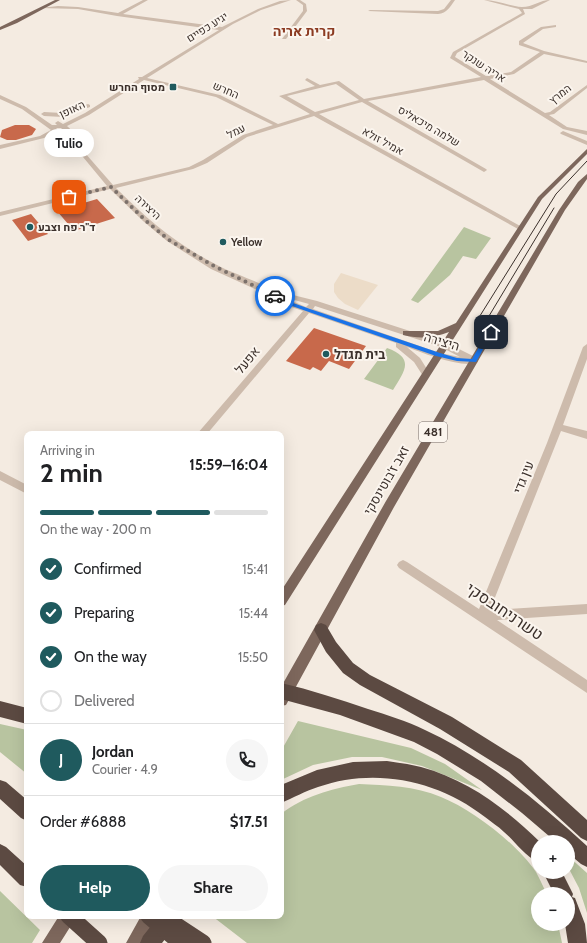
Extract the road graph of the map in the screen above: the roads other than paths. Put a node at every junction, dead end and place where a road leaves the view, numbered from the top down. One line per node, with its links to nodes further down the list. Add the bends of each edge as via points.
1 (50, 0): 17 (main road)
2 (146, 0): 15 (street)
3 (275, 0): 16 (street, יגיע כפיים, via 245,11)
4 (289, 0): 13 (street); 21 (street, יגיע כפיים, via 264,7)
5 (298, 0): 13 (street, via 305,5)
6 (453, 0): 14 (street, via 438,13)
7 (486, 0): 12 (street)
8 (535, 0): 10 (street)
9 (62, 1): 11 (main road); 15 (street)
10 (546, 1): 12 (street, via 531,8)
11 (42, 8): 15 (street, via 65,7); 22 (main road)
12 (520, 8): 28 (street, אריה שנקר, via 524,13 453,54 452,57)
13 (305, 9): 24 (street)
14 (370, 11)
15 (120, 14): 18 (street)
16 (224, 23): 18 (street); 20 (street, יגיע כפיים)
17 (0, 25)
18 (205, 26): 20 (street); 23 (street)
19 (555, 26): 25 (street, via 542,28 521,42)
20 (216, 28): 21 (street); 23 (street, יגיע כפיים)
21 (224, 28): 30 (street, יגיע כפיים)
22 (0, 29)
23 (208, 32): 27 (street, יגיע כפיים)
24 (284, 38)
25 (542, 52): 26 (street); 28 (street, עמל, via 512,73)
26 (587, 62)
27 (133, 78): 30 (street, החרש); 39 (street, האופן)
28 (485, 78): 38 (street, עמל); 43 (street, אריה שנקר)
29 (307, 79): 35 (street)
30 (142, 80): 31 (street, החרש); 32 (street, החרש); 33 (street, האופן)
31 (152, 83): 32 (street, החרש); 33 (street)
32 (163, 84): 45 (street, החרש, via 218,96)
33 (132, 86): 41 (street, האופן)
34 (587, 86): 43 (street, המרץ, via 552,113)
35 (319, 87): 38 (street, שלמה מיכאליס, via 337,82); 42 (street, אמיל זולא, via 282,96)
36 (0, 92): 40 (street, היצירה, via 14,96)
37 (0, 97): 46 (street, היצירה, via 24,108)
38 (364, 101): 42 (street, עמל); 54 (street, שלמה מיכאליס)
39 (88, 106): 40 (street, via 63,116); 44 (street, האופן)
40 (44, 114): 44 (street, היצירה)
41 (87, 114): 44 (street, האופן); 48 (street, via 71,129)
42 (313, 114): 45 (street, עמל); 58 (street, אמיל זולא)
43 (543, 114): 47 (street, אריה שנקר, via 570,131); 49 (street, אריה שנקר, via 544,118 570,136)
44 (60, 124): 46 (street, האופן); 48 (street, היצירה)
45 (277, 125): 56 (street, עמל, via 238,140 198,166)
46 (53, 128): 50 (street, האופן, via 42,137); 52 (street, היצירה)
47 (587, 133)
48 (70, 134): 52 (street, היצירה, via 83,148)
49 (587, 143)
50 (0, 147)
51 (587, 151): 53 (main road, זאב ז'בוטינסקי)
52 (85, 156): 56 (street, היצירה)
53 (584, 157): 58 (main road, זאב ז'בוטינסקי, via 546,190)
54 (484, 170)
55 (587, 176): 68 (main road, זאב ז'בוטינסקי / 481, via 564,206)
56 (111, 187): 57 (street, עמל); 59 (street, היצירה, via 169,240 214,266)
57 (0, 214)
58 (520, 228): 62 (main road, זאב ז'בוטינסקי)
59 (271, 293): 60 (street, היצירה); 61 (street, היצירה, via 280,300)
60 (314, 303): 61 (street, אפעל); 63 (street, היצירה)
61 (308, 310): 64 (street, היצירה); 71 (street, אפעל)
62 (464, 316): 63 (main road, via 455,326 444,332 428,335); 65 (main road, זאב ז'בוטינסקי)
63 (406, 333): 65 (street, היצירה)
64 (387, 337): 67 (street, היצירה); 69 (street, via 410,352)
65 (444, 345): 67 (main road, זאב ז'בוטינסקי); 68 (street, היצירה)
66 (587, 350): 70 (street, עין גדי)
67 (438, 355): 68 (street, היצירה); 69 (main road, זאב ז'בוטינסקי)
68 (474, 361): 79 (main road, זאב ז'בוטינסקי / 481, via 390,504)
69 (426, 374): 76 (main road, זאב ז'בוטינסקי)
70 (558, 427): 72 (street); 78 (street, עין גדי)
71 (205, 431)
72 (587, 436)
73 (0, 475): 74 (street)
74 (24, 488)
75 (403, 565): 78 (street, טשרניחובסקי)
76 (284, 596)
77 (587, 609): 78 (street)
78 (482, 616): 80 (street, טשרניחובסקי)
79 (321, 630): 81 (main road, זאב ז'בוטינסקי / 481); 88 (highway, via 348,668 515,766)
80 (587, 687)
81 (284, 692)
82 (284, 694): 91 (highway, via 305,696 392,724 454,754 494,779 530,807)
83 (0, 709): 84 (highway)
84 (24, 715)
85 (3, 791): 87 (highway)
86 (284, 793): 89 (highway, via 327,774 357,769 389,770 419,775 443,782 476,798 500,816)
87 (24, 809)
88 (587, 832)
89 (531, 845)
90 (0, 853): 92 (highway)
91 (587, 858)
92 (24, 875)
93 (67, 919): 100 (main road)
94 (72, 919): 101 (highway, bridge)
95 (147, 919): 102 (main road)
96 (152, 919): 104 (highway, bridge)
97 (167, 919): 105 (highway, bridge)
98 (169, 919): 103 (highway)
99 (575, 924): 106 (highway)
100 (50, 943)
101 (99, 943)
102 (134, 943)
103 (150, 943)
104 (180, 943)
105 (203, 943)
106 (578, 943)

